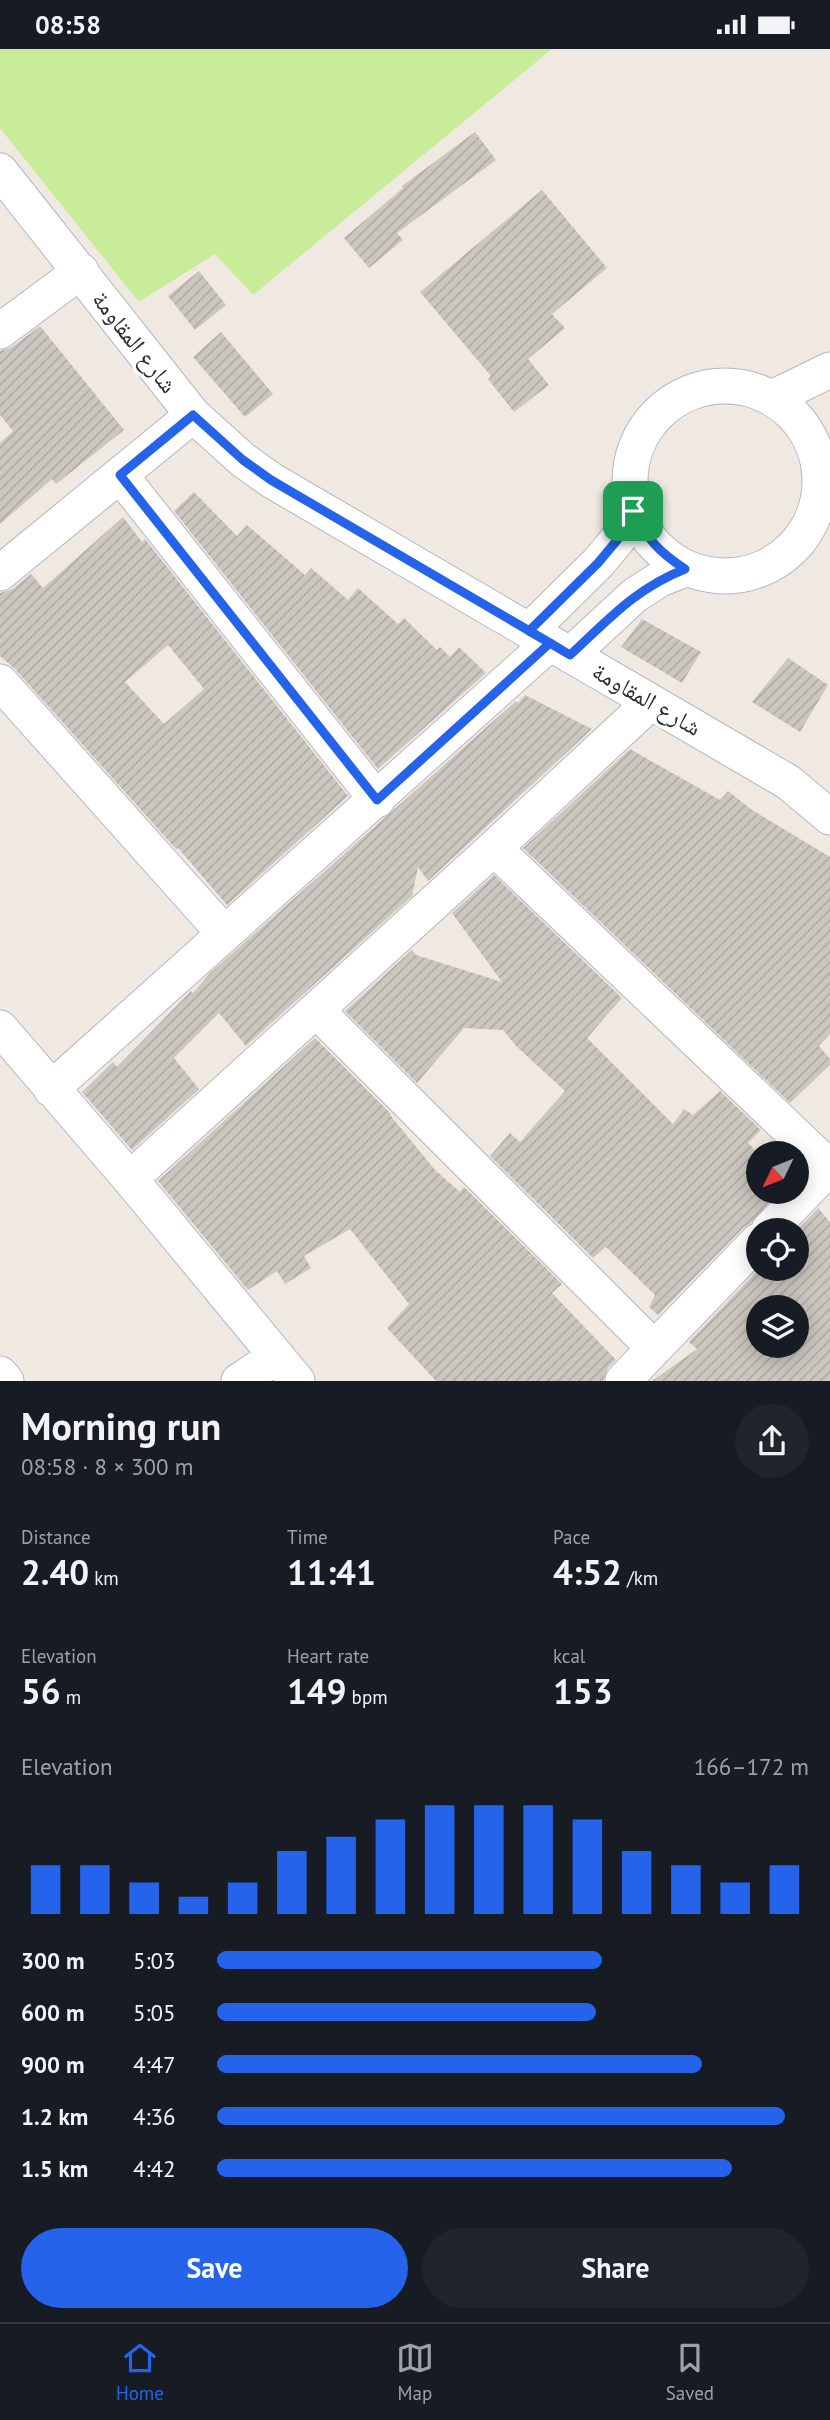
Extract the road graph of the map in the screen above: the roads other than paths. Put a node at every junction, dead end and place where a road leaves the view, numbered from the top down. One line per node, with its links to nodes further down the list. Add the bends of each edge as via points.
1 (0, 171): 2 (street, شارع المقاومة)
2 (80, 271): 3 (street); 6 (street, شارع المقاومة)
3 (0, 331)
4 (830, 370): 5 (street)
5 (772, 398): 7 (street); 9 (street, via 745,387 716,386 688,392 664,407 645,428 633,454 629,482)
6 (193, 415): 8 (street); 12 (street, شارع المقاومة, via 271,480)
7 (824, 449): 10 (street, via 815,516 799,543 775,564 747,575 716,577)
8 (120, 475): 11 (street); 15 (street)
9 (633, 511): 10 (street, via 645,534); 12 (street)
10 (685, 569): 12 (street)
11 (0, 573)
12 (550, 643): 14 (street, شارع المقاومة); 15 (street)
13 (0, 682): 18 (street)
14 (651, 702): 16 (street, شارع المقاومة, via 788,782); 17 (street)
15 (377, 800): 18 (street)
16 (830, 817)
17 (494, 848): 19 (street); 22 (street)
18 (225, 933): 21 (street)
19 (316, 1010): 23 (street); 26 (street)
20 (0, 1028): 21 (street)
21 (51, 1089): 23 (street)
22 (830, 1168): 24 (street)
23 (130, 1179): 27 (street)
24 (781, 1218)
25 (746, 1253): 26 (street)
26 (654, 1348): 31 (street)
27 (287, 1368): 30 (street)
28 (0, 1374): 29 (street)
29 (6, 1381)
30 (239, 1381)
31 (623, 1381)

